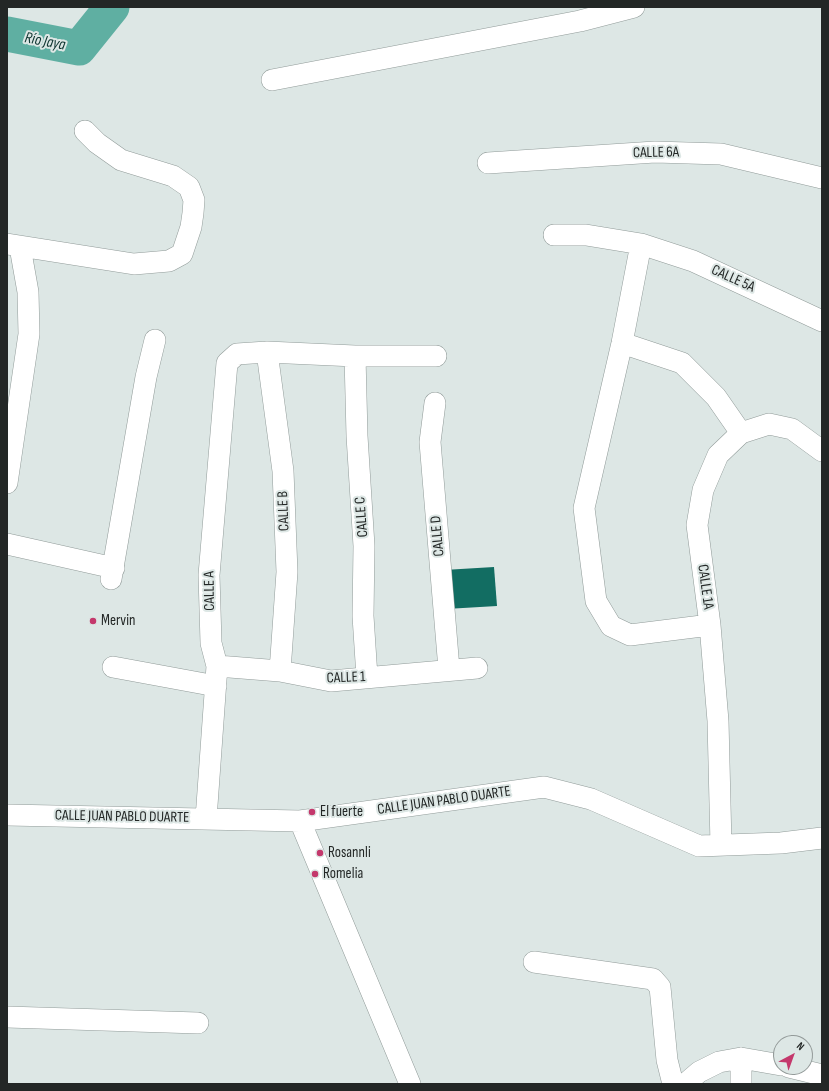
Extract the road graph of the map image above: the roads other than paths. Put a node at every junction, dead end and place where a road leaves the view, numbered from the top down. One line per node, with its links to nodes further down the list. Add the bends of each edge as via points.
1 (634, 7): 2 (street, via 580,21)
2 (272, 80)
3 (85, 131): 8 (street, via 121,160 173,176 189,187 194,200 193,213 182,254 169,261 134,264)
4 (488, 163): 5 (street, CALLE 6A, via 655,152 721,154)
5 (822, 178)
6 (554, 235): 7 (street, CALLE 5A, via 586,235)
7 (641, 244): 9 (street, CALLE 5A, via 693,261); 11 (street)
8 (14, 245): 18 (street, via 28,292 29,334)
9 (822, 321)
10 (155, 340): 19 (street, via 146,377 112,573)
11 (622, 343): 16 (street, via 682,363 716,397); 20 (street, via 584,508 596,601 611,626 630,635)
12 (267, 352): 13 (street); 24 (street, CALLE B, via 284,495 287,572); 25 (street, CALLE A, via 237,354 227,363 209,575 211,643)
13 (354, 356): 14 (street); 26 (street, CALLE C, via 364,546 363,616)
14 (436, 356)
15 (435, 403): 23 (street, CALLE D, via 430,442)
16 (741, 433): 17 (street, CALLE 1A, via 769,424 792,429); 20 (street, CALLE 1A, via 718,455 703,490 697,526)
17 (822, 451)
18 (7, 483)
19 (7, 544)
20 (710, 625): 31 (street, CALLE 1A, via 718,721)
21 (113, 667): 25 (street, CALLE 1)
22 (477, 668): 23 (street, CALLE 1)
23 (449, 669): 26 (street, CALLE 1)
24 (280, 671): 25 (street, CALLE 1); 26 (street, CALLE 1, via 331,681)
25 (216, 676): 28 (street, CALLE A)
26 (367, 677)
27 (7, 816): 28 (street, CALLE JUAN PABLO DUARTE)
28 (206, 819): 29 (street, CALLE JUAN PABLO DUARTE)
29 (300, 821): 31 (street, CALLE JUAN PABLO DUARTE, via 544,786 591,799 699,846); 37 (street)
30 (822, 838): 31 (street, CALLE JUAN PABLO DUARTE, via 781,843)
31 (721, 845)
32 (534, 962): 38 (street, via 653,979 660,987 666,1060)
33 (7, 1017): 34 (street)
34 (198, 1022)
35 (742, 1058): 36 (street); 39 (street, via 719,1062 699,1072); 40 (street)
36 (773, 1064)
37 (410, 1084)
38 (673, 1084)
39 (684, 1084)
40 (741, 1084)

